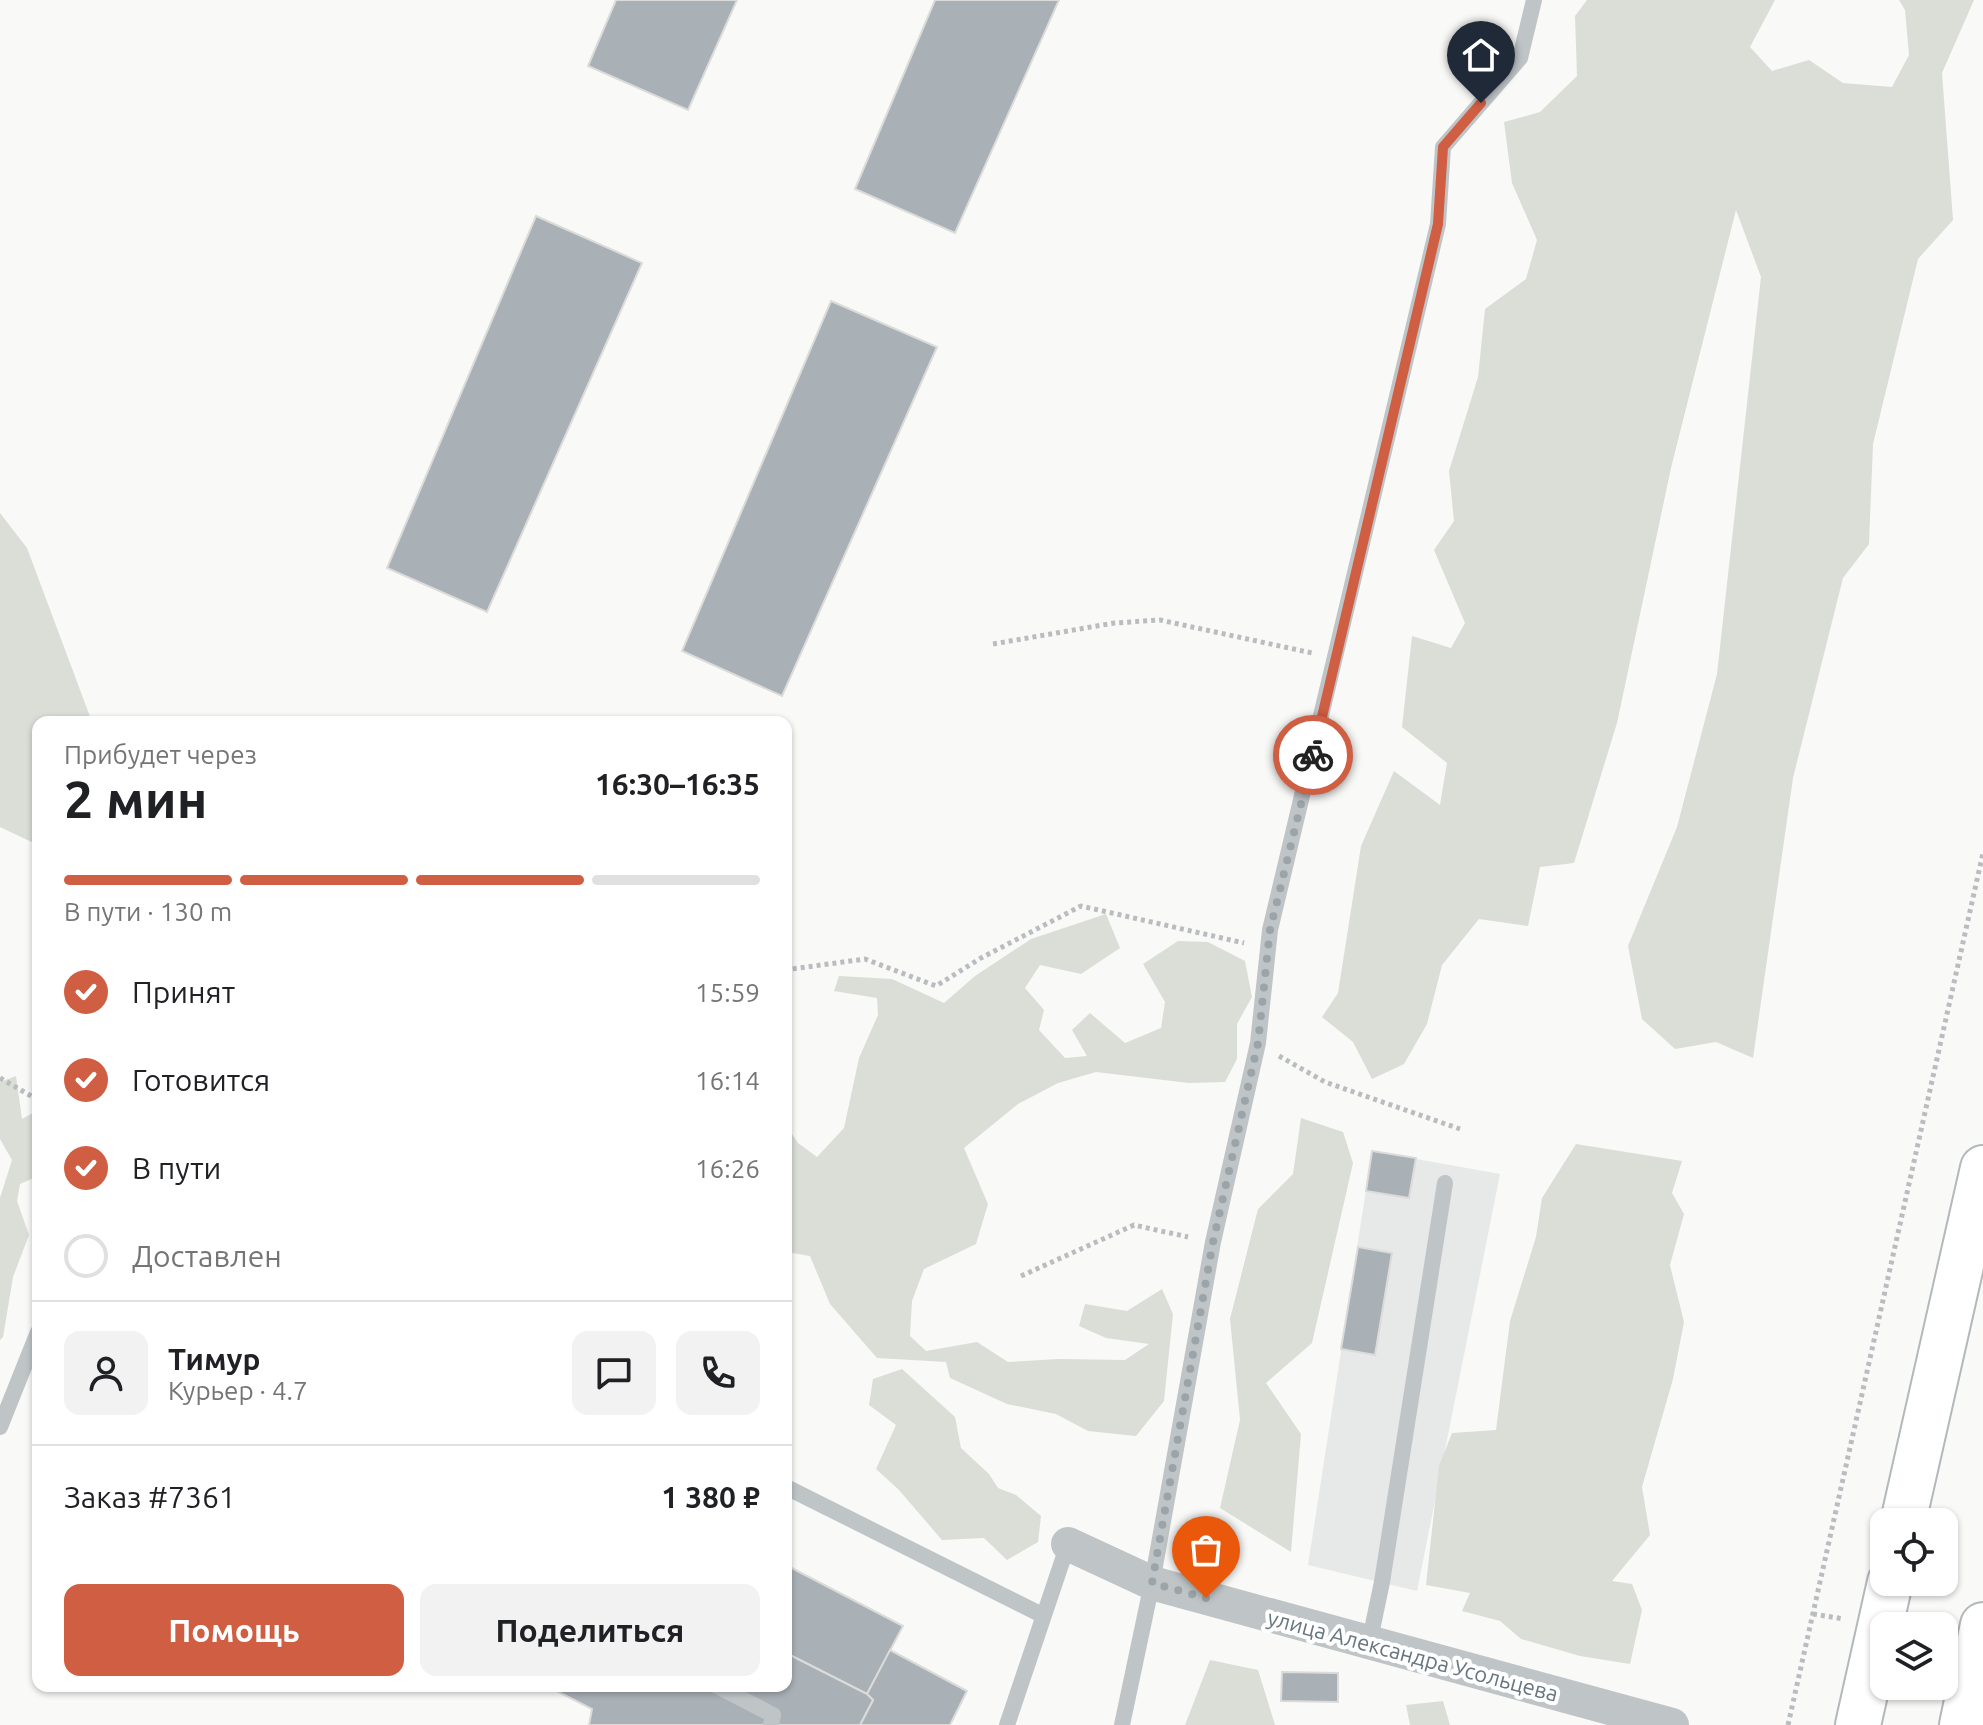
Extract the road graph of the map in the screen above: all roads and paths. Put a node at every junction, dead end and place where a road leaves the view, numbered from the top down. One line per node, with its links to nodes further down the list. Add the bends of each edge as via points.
1 (1534, 0): 3 (lane, via 1520,58 1443,147 1438,224)
2 (993, 644): 3 (path, via 1160,620)
3 (1336, 659): 5 (lane)
4 (1983, 853): 30 (path)
5 (1268, 949): 6 (path, via 1081,906 936,986 865,959); 7 (lane)
6 (792, 969)
7 (1258, 1043): 10 (path, via 1325,1082); 13 (lane)
8 (0, 1078): 9 (path)
9 (32, 1097)
10 (1460, 1129)
11 (1983, 1168): 18 (main road)
12 (1445, 1183): 24 (lane)
13 (1213, 1242): 14 (path, via 1134,1225); 20 (lane)
14 (1021, 1276)
15 (32, 1347): 16 (lane)
16 (0, 1427)
17 (792, 1490): 22 (lane)
18 (1906, 1508)
19 (1068, 1544): 20 (street, улица Александра Усольцева); 22 (lane)
20 (1152, 1583): 24 (street, улица Александра Усольцева); 28 (lane)
21 (1887, 1596): 31 (main road)
22 (1042, 1615): 27 (lane)
23 (1983, 1625): 32 (main road)
24 (1369, 1644): 29 (street, улица Александра Усольцева)
25 (729, 1692): 26 (lane, via 773,1715)
26 (771, 1725)
27 (1007, 1725)
28 (1122, 1725)
29 (1672, 1725)
30 (1788, 1725)
31 (1858, 1725)
32 (1962, 1725)

